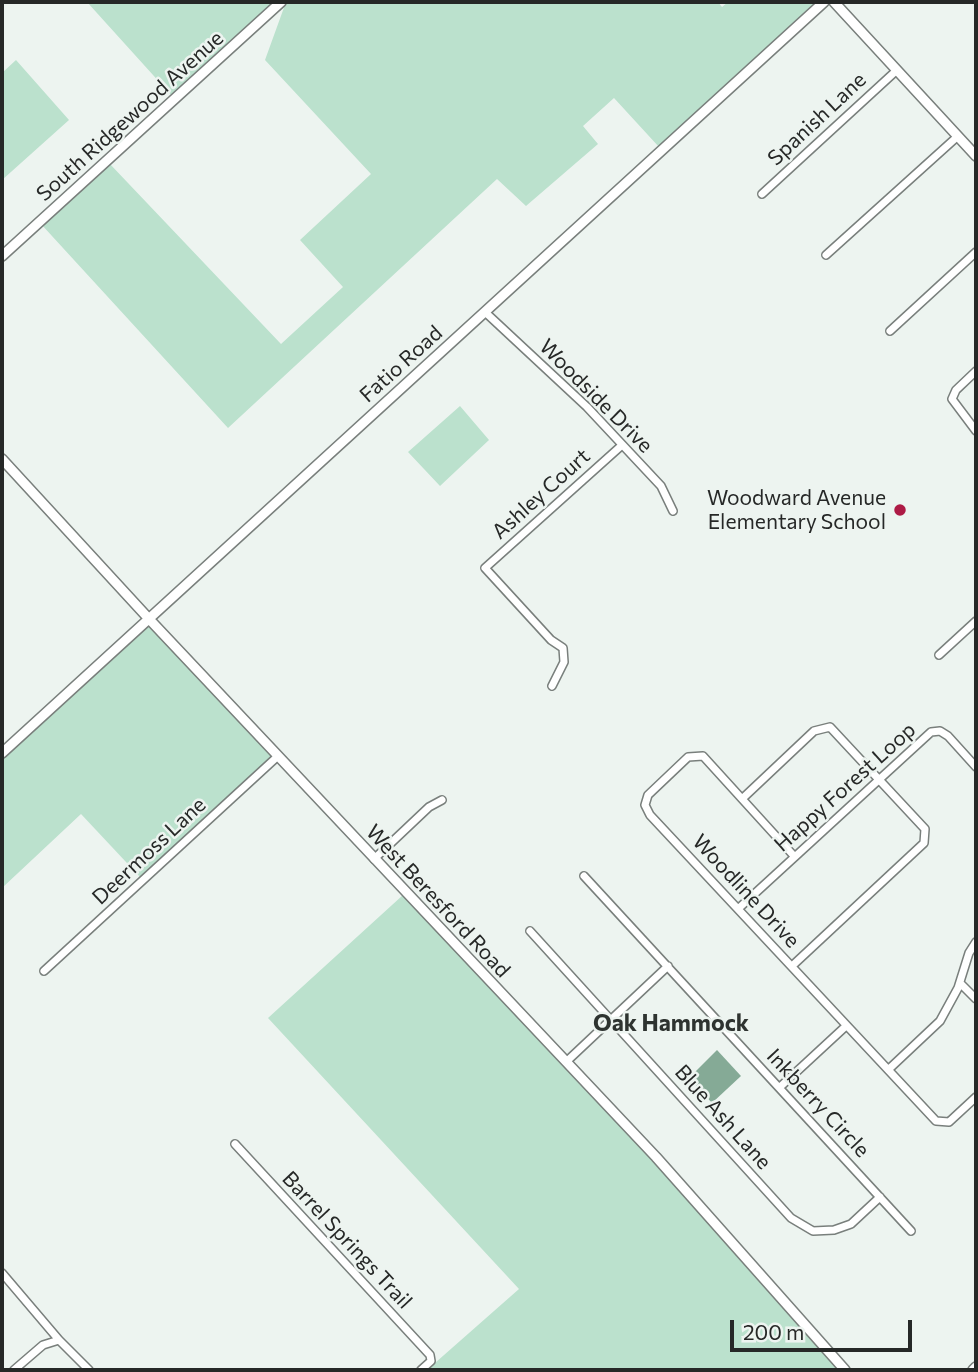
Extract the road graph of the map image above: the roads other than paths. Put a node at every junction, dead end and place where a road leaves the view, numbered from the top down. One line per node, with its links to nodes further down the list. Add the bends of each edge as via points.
1 (281, 2): 10 (street, South Ridgewood Avenue)
2 (824, 2): 11 (street, Fatio Road)
3 (834, 2): 4 (street)
4 (897, 69): 5 (street); 7 (street, Spanish Lane)
5 (958, 136): 6 (street); 9 (street)
6 (976, 156)
7 (762, 194)
8 (976, 252): 12 (street)
9 (826, 255)
10 (2, 256)
11 (485, 312): 15 (street, Woodside Drive, via 587,407); 18 (street, Fatio Road)
12 (890, 331)
13 (976, 372): 14 (street, via 952,399)
14 (976, 431)
15 (621, 446): 17 (street, Woodside Drive, via 662,486); 21 (street, Ashley Court, via 485,568 563,648 564,662)
16 (2, 459): 18 (street, West Beresford Road)
17 (673, 511)
18 (149, 620): 22 (street, Fatio Road); 23 (street, West Beresford Road)
19 (976, 621): 20 (street)
20 (939, 655)
21 (552, 686)
22 (2, 753)
23 (278, 756): 29 (street, West Beresford Road); 36 (street, Deermoss Lane)
24 (976, 767): 25 (street, Happy Forest Loop, via 948,736 931,732)
25 (879, 779): 26 (street, via 837,733 822,727); 28 (street, Happy Forest Loop); 35 (street, via 925,829 924,843)
26 (743, 798): 28 (street, Woodline Drive); 31 (street, Woodline Drive, via 703,756 695,755 648,795 645,805)
27 (442, 800): 29 (street)
28 (794, 856): 31 (street, Happy Forest Loop)
29 (374, 859): 41 (street, West Beresford Road)
30 (584, 876): 34 (street, Inkberry Circle)
31 (739, 908): 35 (street, Woodline Drive)
32 (530, 931): 39 (street, Blue Ash Lane)
33 (976, 942): 37 (street)
34 (668, 966): 39 (street); 43 (street, Inkberry Circle)
35 (792, 966): 40 (street, Woodline Drive)
36 (44, 971)
37 (960, 983): 38 (street); 42 (street, via 940,1021)
38 (976, 999)
39 (610, 1020): 41 (street); 46 (street, Blue Ash Lane, via 803,1227 823,1231 851,1224)
40 (846, 1026): 42 (street, Woodline Drive); 43 (street)
41 (566, 1062): 53 (street, West Beresford Road)
42 (889, 1069): 44 (street, Woodline Drive, via 942,1123 956,1117)
43 (780, 1087): 46 (street, Inkberry Circle)
44 (976, 1097)
45 (235, 1144): 52 (street, Barrel Springs Trail, via 430,1355)
46 (880, 1197): 47 (street, Inkberry Circle)
47 (911, 1231)
48 (2, 1273): 49 (street)
49 (59, 1340): 50 (street, via 43,1345); 51 (street)
50 (15, 1370)
51 (89, 1370)
52 (421, 1370)
53 (845, 1370)

